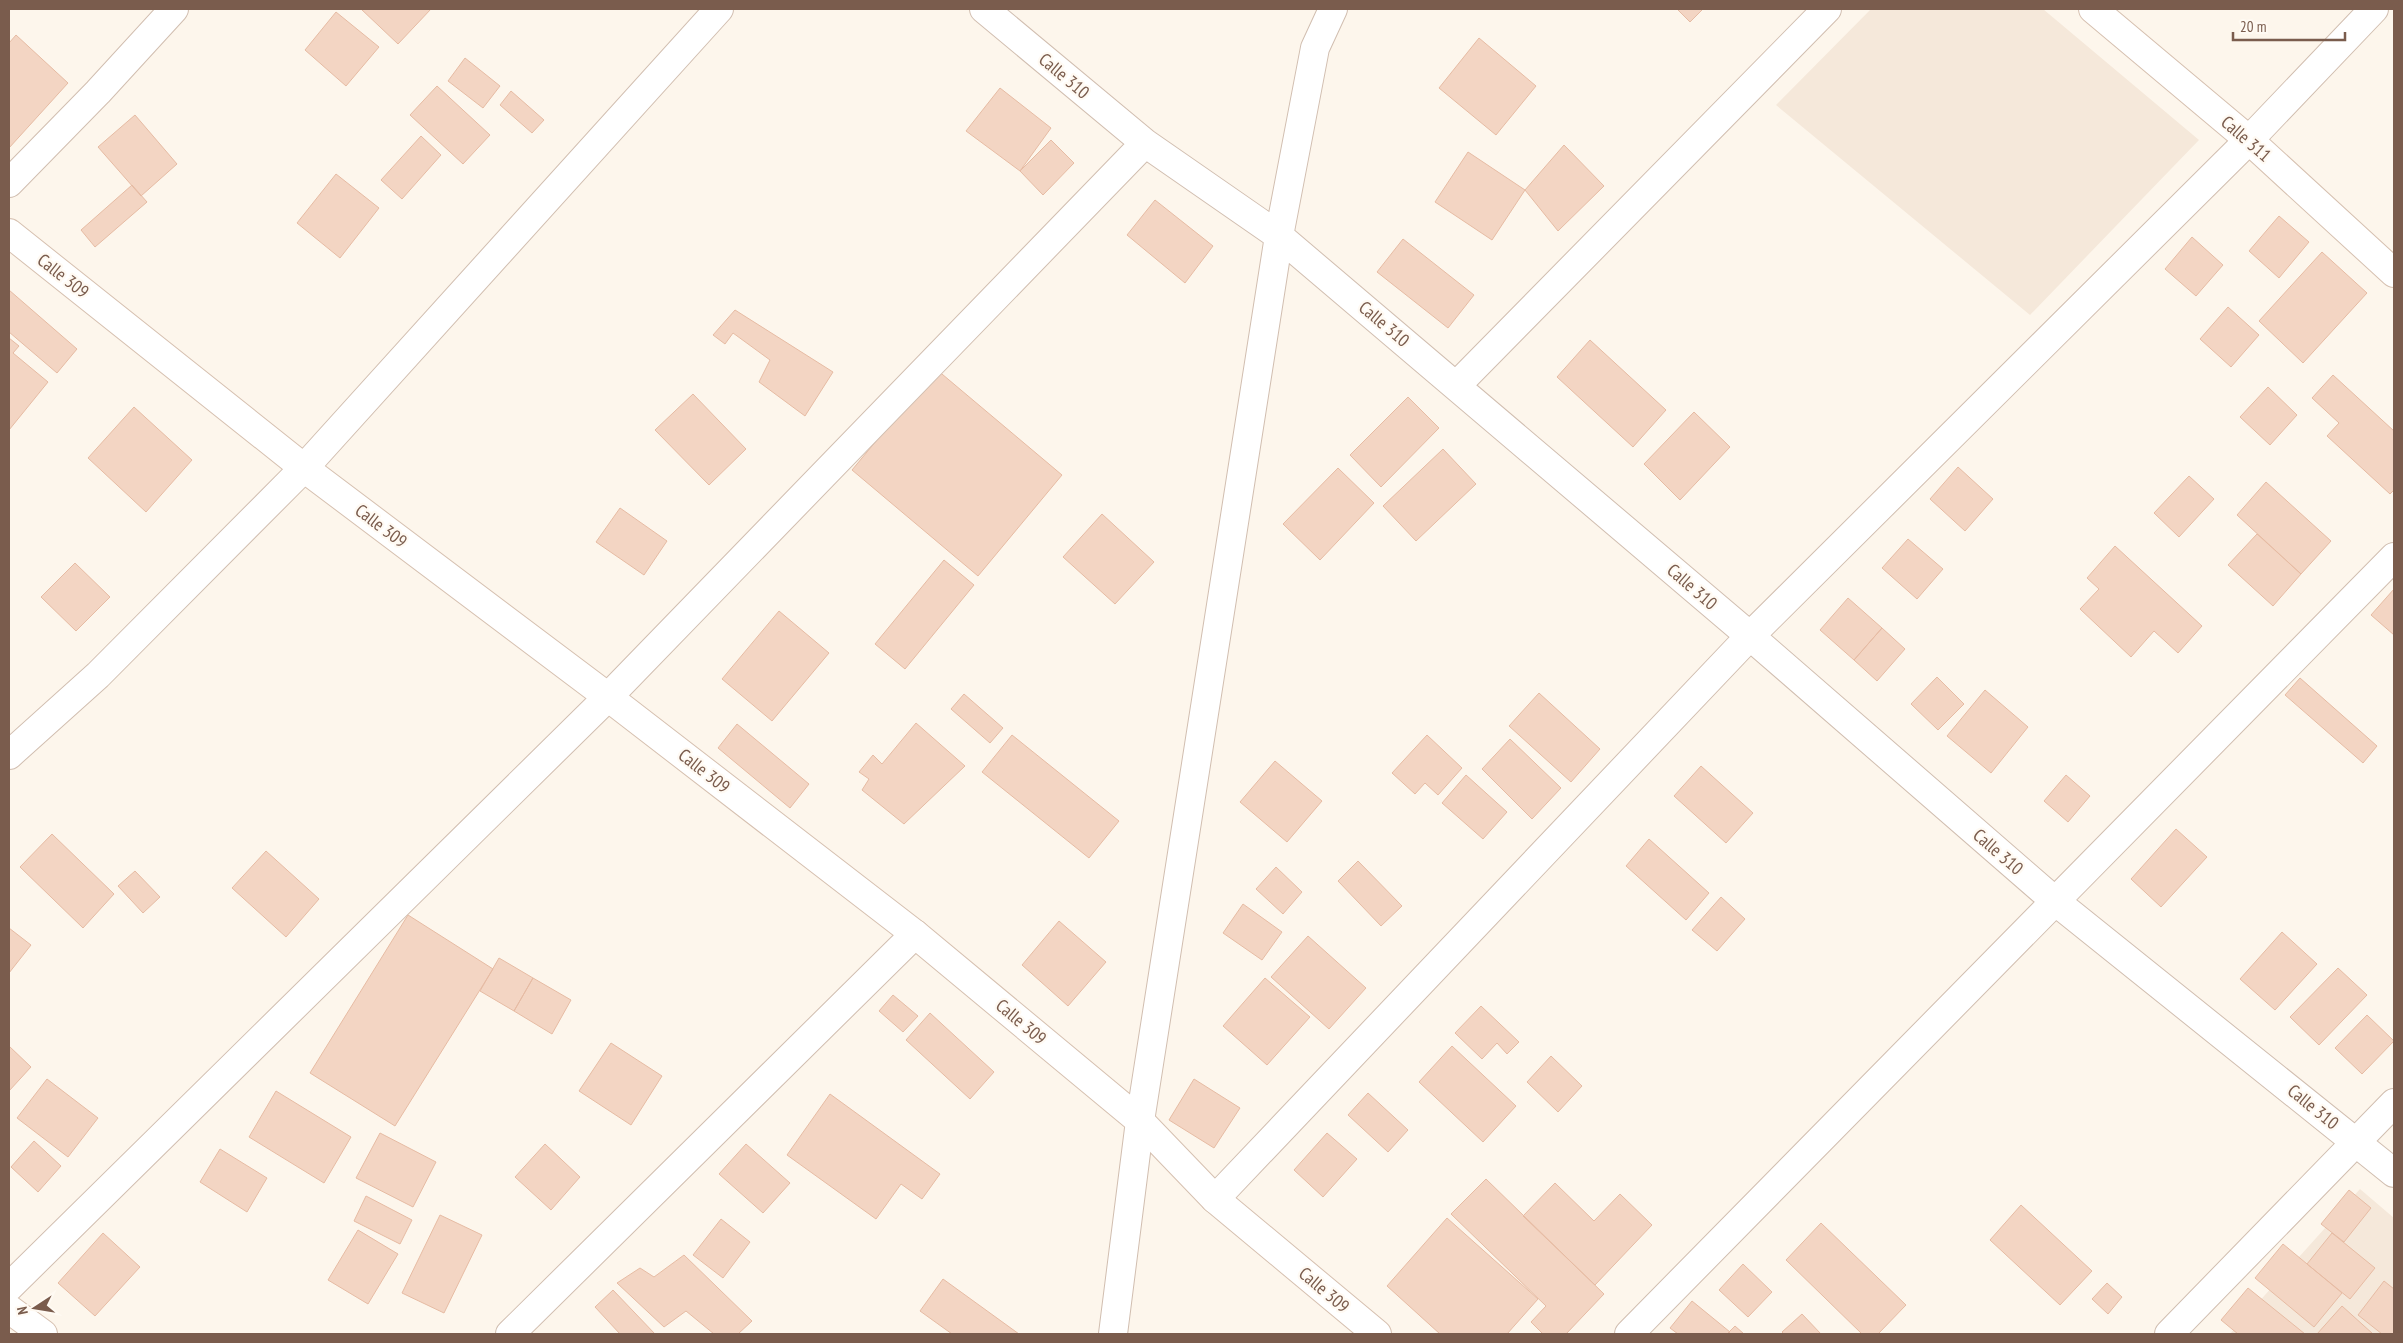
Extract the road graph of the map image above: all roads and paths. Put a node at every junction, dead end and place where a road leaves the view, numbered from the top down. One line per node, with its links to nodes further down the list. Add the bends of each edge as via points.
1 (174, 9): 10 (street)
2 (719, 9): 15 (street)
3 (984, 9): 9 (street, Calle 310)
4 (1333, 9): 12 (street, via 1315,48)
5 (1827, 9): 14 (street)
6 (2093, 9): 8 (street, Calle 311)
7 (2374, 9): 8 (street)
8 (2249, 140): 13 (street, Calle 311); 17 (street)
9 (1145, 143): 12 (street, Calle 310); 18 (street)
10 (9, 184)
11 (9, 234): 15 (street, Calle 309)
12 (1279, 236): 14 (street, Calle 310); 23 (street)
13 (2394, 273)
14 (1457, 385): 17 (street, Calle 310)
15 (304, 468): 18 (street, Calle 309); 19 (street, via 98,675)
16 (2394, 557): 20 (street)
17 (1750, 636): 20 (street, Calle 310); 26 (street)
18 (608, 697): 21 (street, Calle 309); 27 (street)
19 (9, 755)
20 (2055, 901): 24 (street, Calle 310); 33 (street)
21 (915, 934): 23 (street, Calle 309); 30 (street)
22 (2394, 1103): 24 (street)
23 (1140, 1121): 26 (street, Calle 309); 31 (street)
24 (2355, 1141): 25 (street, Calle 310); 34 (street)
25 (2394, 1172)
26 (1215, 1199): 32 (street, Calle 309)
27 (9, 1286)
28 (9, 1309): 29 (street)
29 (43, 1334)
30 (510, 1334)
31 (1113, 1334)
32 (1378, 1334)
33 (1629, 1334)
34 (2169, 1334)

